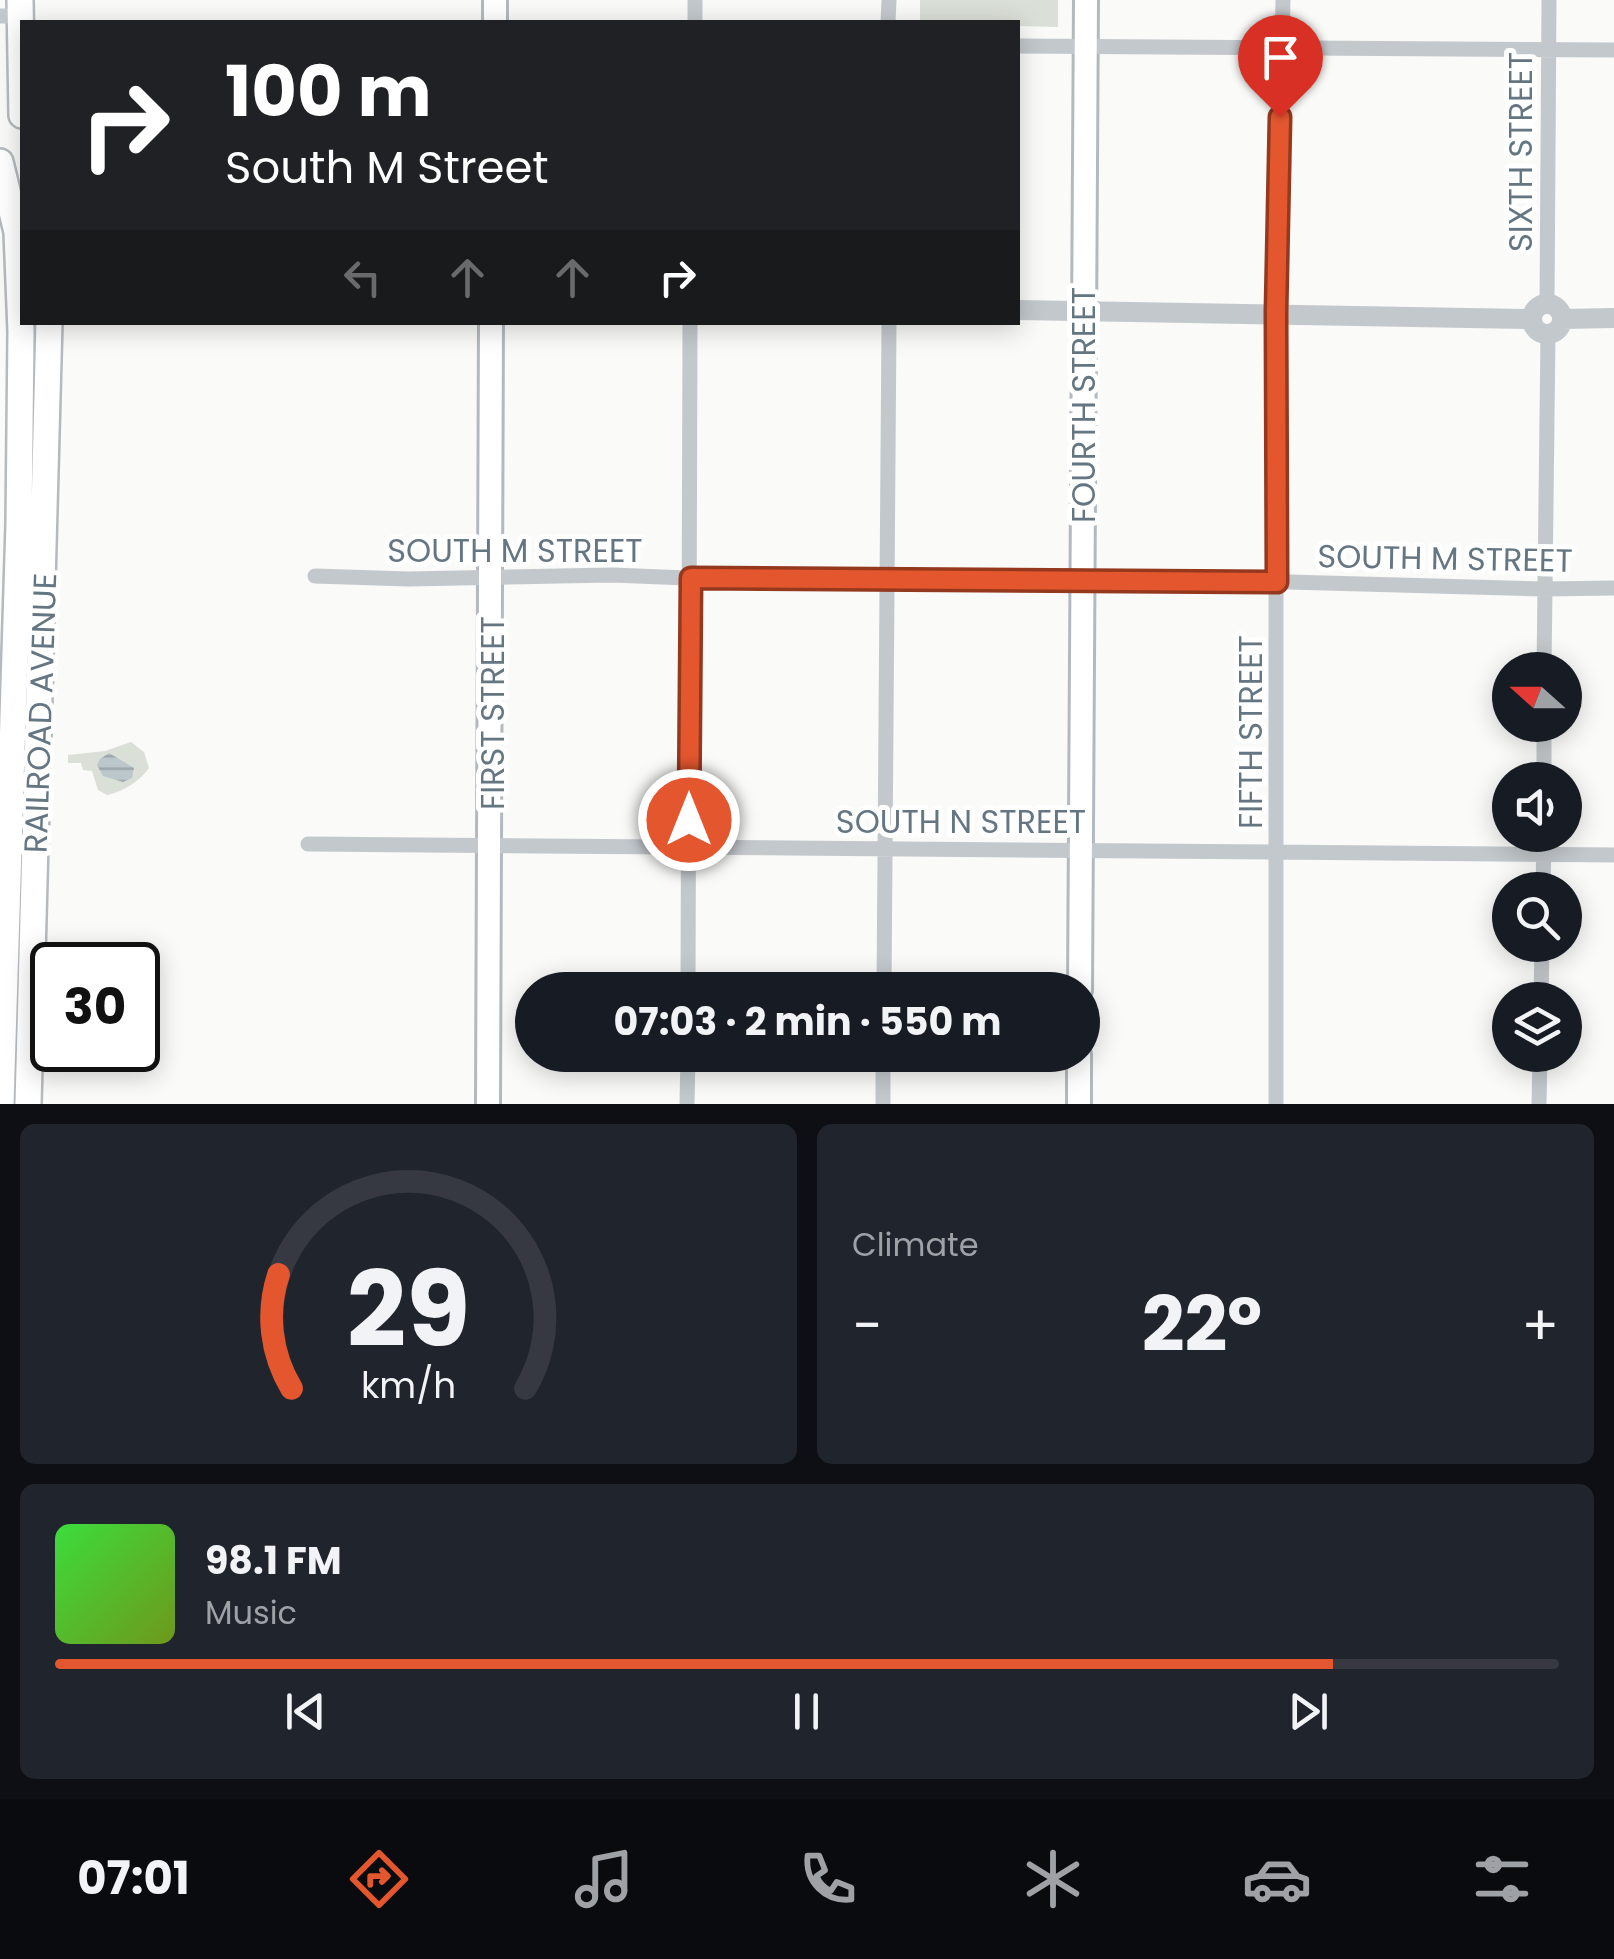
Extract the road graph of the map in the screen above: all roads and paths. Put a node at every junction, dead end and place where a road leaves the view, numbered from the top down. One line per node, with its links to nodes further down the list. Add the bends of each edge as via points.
1 (1086, 0): 6 (main road, FOURTH STREET)
2 (1282, 0): 7 (street, FIFTH STREET)
3 (1549, 0): 8 (street, SIXTH STREET)
4 (13, 10): 10 (main road)
5 (1020, 46): 6 (street)
6 (1086, 46): 7 (street); 14 (main road, FOURTH STREET)
7 (1282, 48): 8 (street); 15 (street, FIFTH STREET)
8 (1549, 49): 9 (street); 17 (street, SIXTH STREET)
9 (1614, 50)
10 (20, 91)
11 (0, 162): 12 (main road, RAILROAD AVENUE, via 17,232)
12 (14, 305): 30 (main road, RAILROAD AVENUE)
13 (1020, 310): 14 (street)
14 (1084, 310): 15 (street); 26 (main road, FOURTH STREET)
15 (1276, 312): 17 (street); 27 (street, FIFTH STREET)
16 (1614, 318): 17 (street)
17 (1547, 319): 29 (street, SIXTH STREET)
18 (50, 325): 31 (main road, RAILROAD AVENUE)
19 (492, 325): 23 (main road, FIRST STREET)
20 (690, 325): 24 (street)
21 (888, 325): 25 (street)
22 (315, 576): 23 (street, SOUTH M STREET)
23 (492, 578): 24 (street, SOUTH M STREET); 34 (main road, FIRST STREET)
24 (691, 578): 25 (street, SOUTH M STREET); 35 (street)
25 (887, 579): 26 (street, SOUTH M STREET); 36 (street)
26 (1082, 580): 27 (street, SOUTH M STREET); 37 (main road, FOURTH STREET)
27 (1277, 582): 29 (street, SOUTH M STREET); 41 (street, FIFTH STREET)
28 (1614, 588): 29 (street, SOUTH M STREET)
29 (1544, 589): 32 (street, SIXTH STREET)
30 (8, 596): 31 (street); 38 (main road, RAILROAD AVENUE)
31 (44, 596): 39 (main road, RAILROAD AVENUE)
32 (1544, 652)
33 (308, 844): 34 (street, SOUTH N STREET)
34 (491, 846): 35 (street, SOUTH N STREET); 54 (main road, FIRST STREET)
35 (689, 847): 36 (street, SOUTH N STREET); 45 (street)
36 (885, 848): 37 (street, SOUTH N STREET); 46 (street)
37 (1080, 848): 41 (street, SOUTH N STREET); 47 (main road, FOURTH STREET)
38 (4, 852): 39 (street); 52 (main road, RAILROAD AVENUE)
39 (36, 852): 53 (main road, RAILROAD AVENUE)
40 (1543, 852): 42 (street)
41 (1277, 854): 42 (street, SOUTH N STREET); 58 (street, FIFTH STREET)
42 (1543, 855): 43 (street, SOUTH N STREET); 44 (street)
43 (1614, 855)
44 (1543, 872)
45 (688, 972)
46 (884, 972)
47 (1080, 972)
48 (688, 1072): 55 (street)
49 (884, 1072): 56 (street)
50 (1079, 1072): 57 (main road)
51 (1540, 1072): 59 (street)
52 (1, 1104)
53 (28, 1104)
54 (488, 1104)
55 (687, 1104)
56 (883, 1104)
57 (1079, 1104)
58 (1276, 1104)
59 (1539, 1104)

